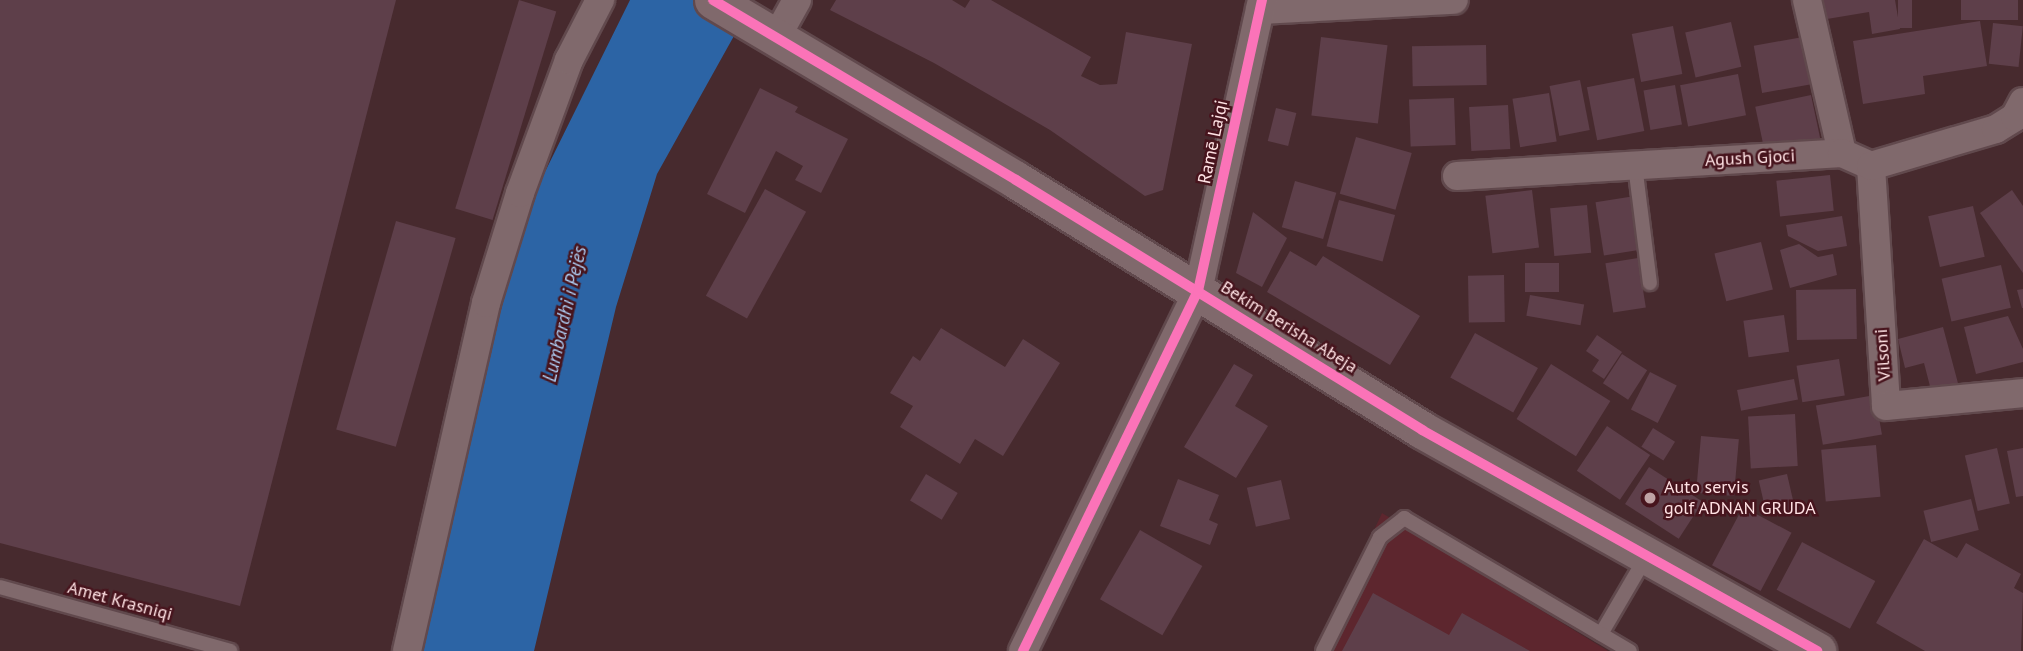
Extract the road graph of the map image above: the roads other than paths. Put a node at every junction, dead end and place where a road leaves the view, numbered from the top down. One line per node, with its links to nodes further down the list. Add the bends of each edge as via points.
1 (600, 0): 20 (street, via 565,72 486,303)
2 (713, 0): 7 (street, Bekim Berisha Abeja)
3 (797, 0): 7 (street)
4 (1454, 0): 6 (street)
5 (1807, 0): 9 (street)
6 (1261, 5): 14 (street, Ramē Lajqi)
7 (777, 36): 14 (street, Bekim Berisha Abeja)
8 (2023, 102): 11 (street, via 2015,117 1996,129)
9 (1842, 153): 10 (street, Agush Gjoci); 11 (street, Agush Gjoci)
10 (1635, 164): 12 (street, Agush Gjoci); 13 (lane)
11 (1871, 166): 15 (street, Vilsoni, via 1886,406)
12 (1457, 176)
13 (1650, 283)
14 (1198, 291): 16 (street, Bekim Berisha Abeja, via 1422,430); 21 (street, Ramē Lajqi)
15 (2023, 393)
16 (1647, 557): 18 (lane); 24 (street, Bekim Berisha Abeja)
17 (0, 587): 19 (lane, Amet Krasniqi)
18 (1601, 634): 22 (lane, via 1404,518 1380,537); 23 (lane)
19 (230, 651)
20 (407, 651)
21 (1023, 651)
22 (1323, 651)
23 (1630, 651)
24 (1818, 651)

